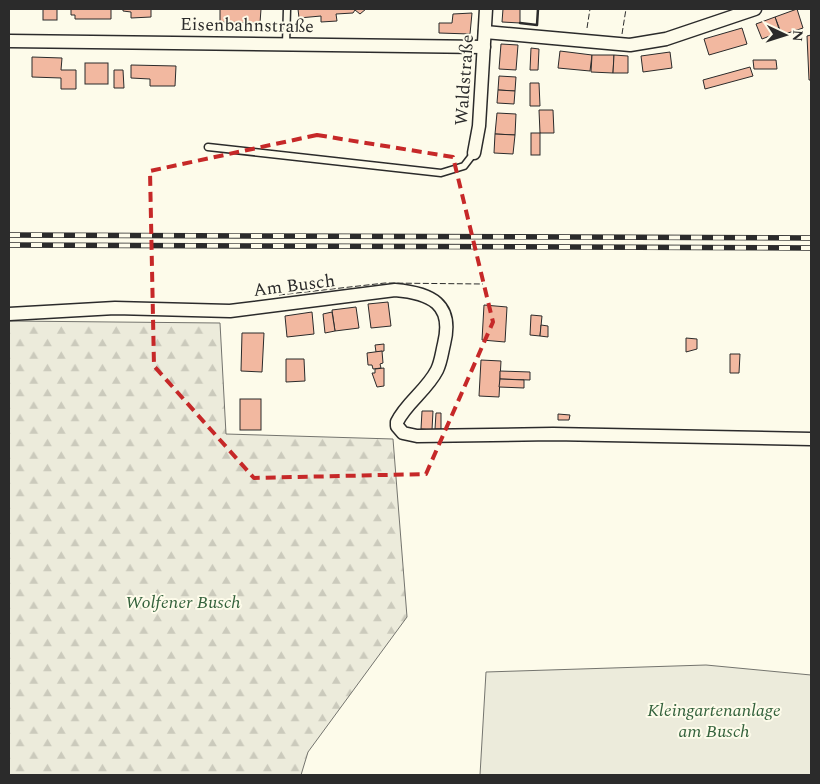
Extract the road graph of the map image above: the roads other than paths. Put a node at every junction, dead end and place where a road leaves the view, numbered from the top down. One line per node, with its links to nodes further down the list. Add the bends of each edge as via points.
1 (287, 9): 6 (lane)
2 (486, 9): 4 (street, Waldstraße)
3 (755, 9): 4 (street, via 666,40 639,44)
4 (485, 32): 7 (street, Waldstraße)
5 (9, 41): 6 (street, Eisenbahnstraße)
6 (286, 44): 7 (street, Eisenbahnstraße)
7 (484, 48): 9 (street, Waldstraße)
8 (208, 147): 9 (lane, via 441,172 464,166)
9 (474, 153)
10 (9, 314): 11 (street, Am Busch, via 115,308 230,311 395,290 412,292 428,296 439,305 447,325 437,370 399,419 397,426 403,433 417,436 554,434)
11 (811, 439)

